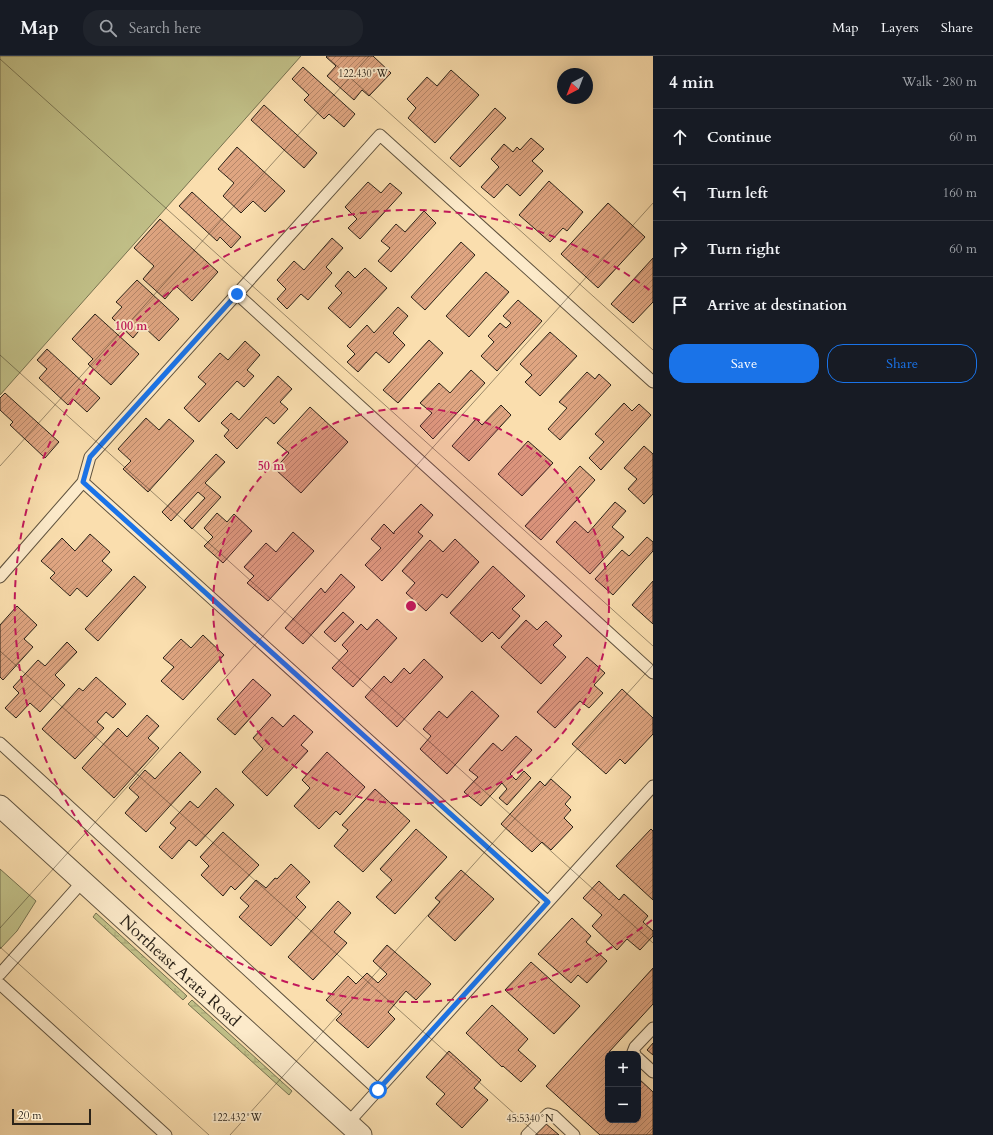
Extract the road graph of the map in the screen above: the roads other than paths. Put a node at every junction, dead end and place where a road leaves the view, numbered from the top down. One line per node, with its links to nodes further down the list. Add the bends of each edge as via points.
1 (237, 294): 2 (lane, via 380,135); 3 (lane, via 90,457); 5 (lane)
2 (653, 382)
3 (83, 482): 4 (lane); 10 (lane)
4 (0, 577)
5 (653, 673)
6 (0, 744): 17 (lane)
7 (653, 786): 10 (lane)
8 (0, 806): 9 (street, Northeast Arata Road)
9 (83, 881): 11 (lane); 18 (street, Northeast Arata Road)
10 (548, 902): 17 (lane)
11 (0, 974)
12 (0, 984): 19 (lane)
13 (653, 1028): 14 (lane)
14 (634, 1051)
15 (641, 1061): 16 (lane)
16 (653, 1072)
17 (378, 1090): 18 (lane)
18 (355, 1129)
19 (166, 1135)
20 (527, 1135): 21 (lane, via 548,1114 554,1116)
21 (574, 1135)

